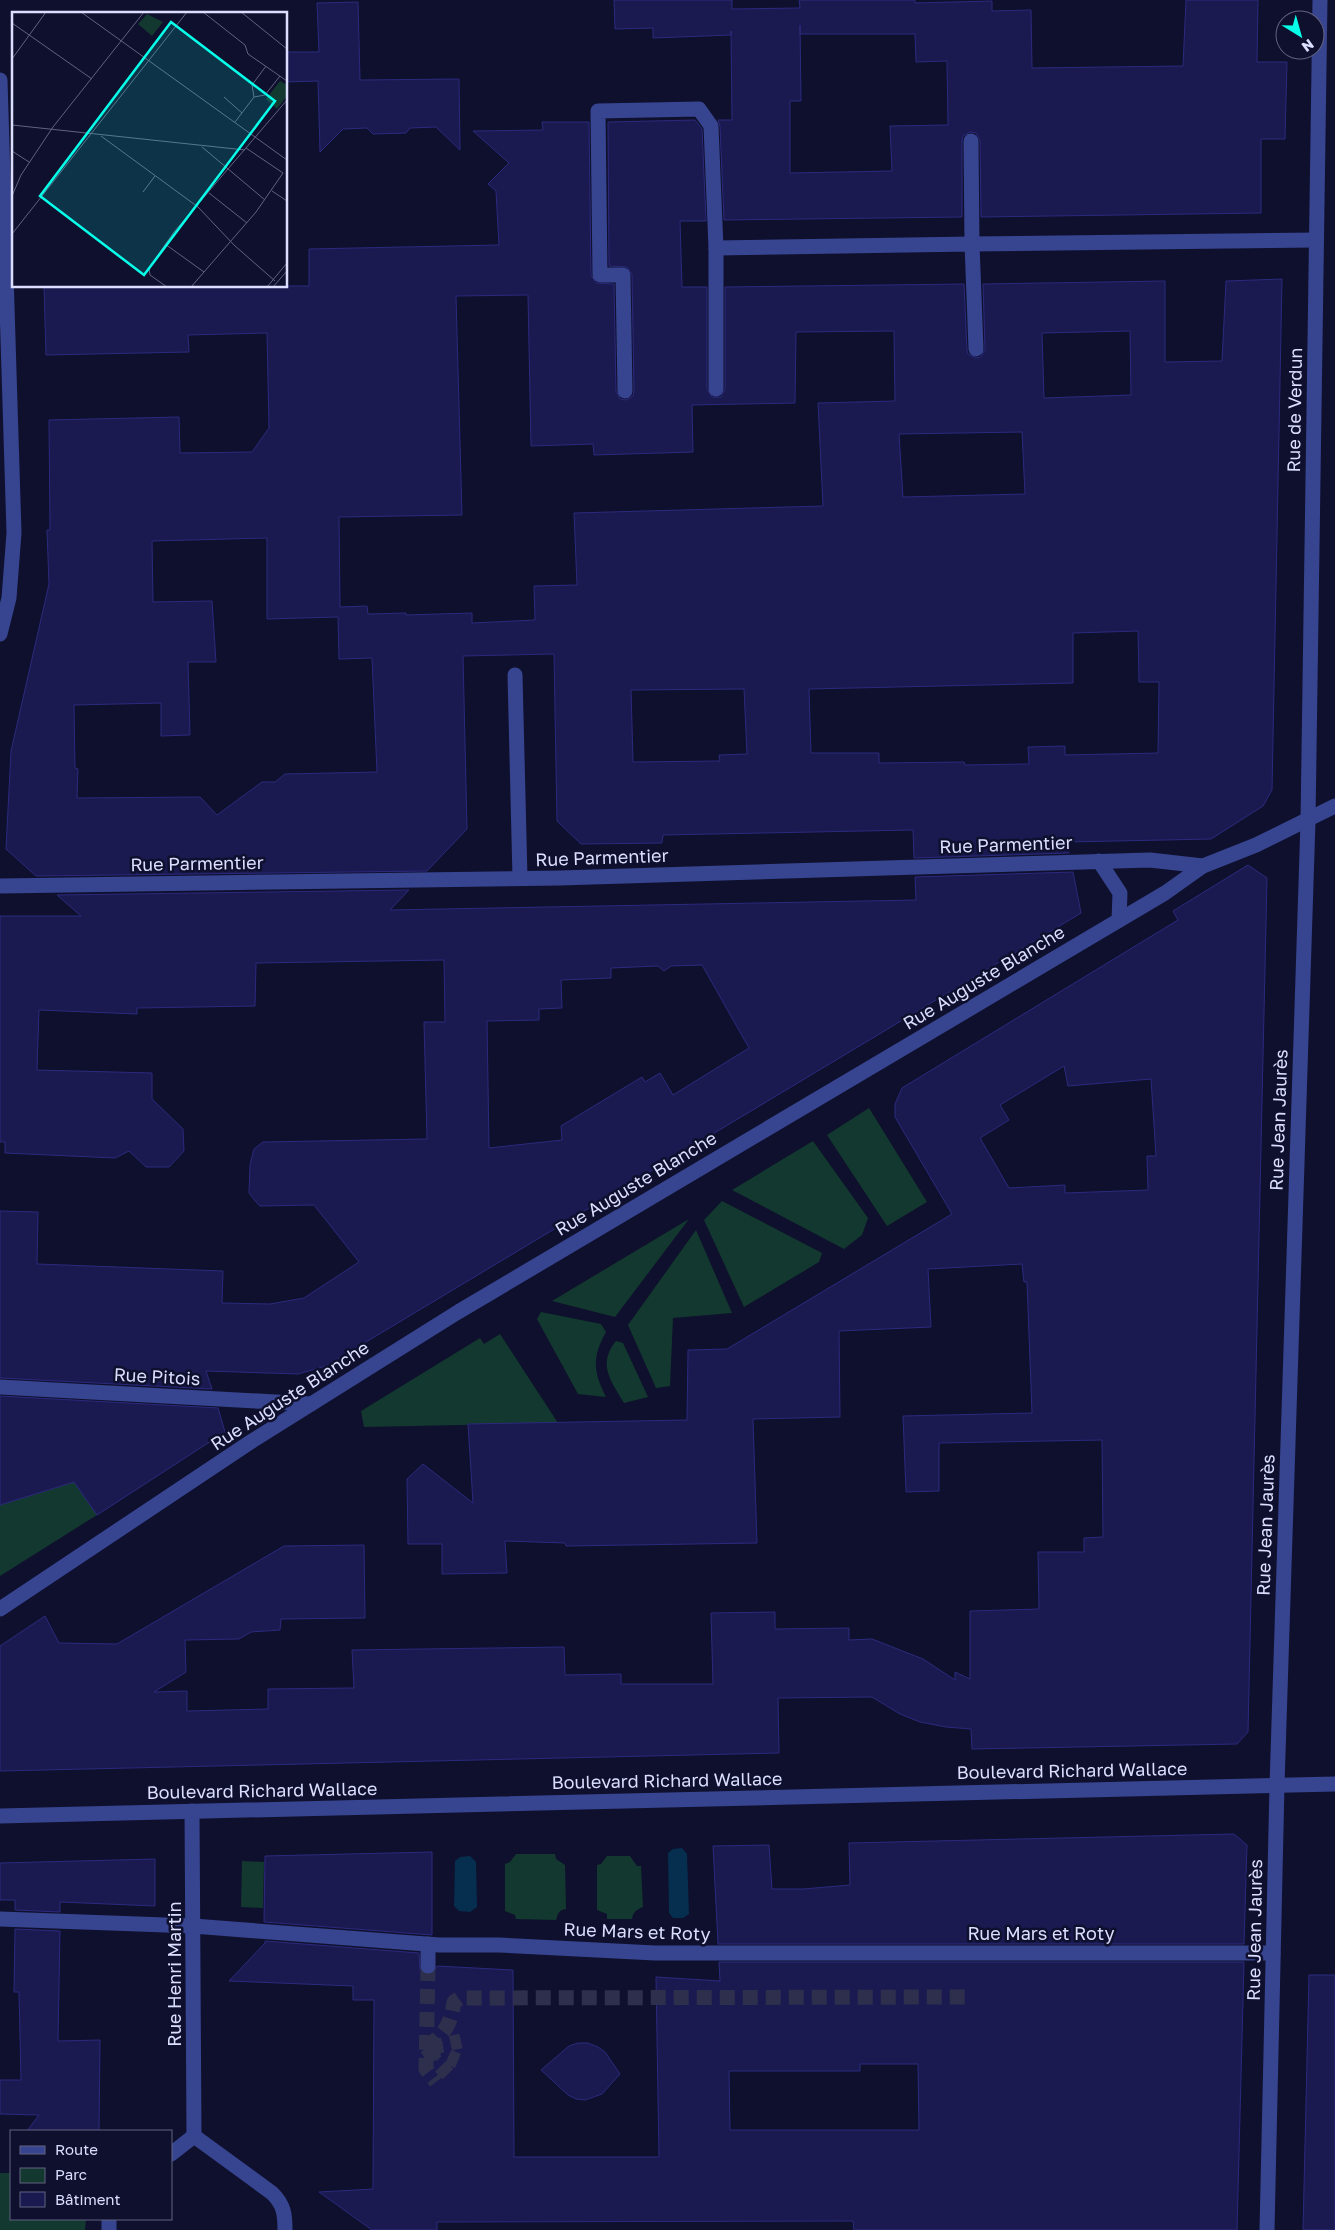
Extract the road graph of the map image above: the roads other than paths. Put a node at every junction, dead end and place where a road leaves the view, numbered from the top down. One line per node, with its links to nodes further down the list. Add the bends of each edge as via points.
1 (1320, 0): 4 (street, Rue de Verdun)
2 (0, 80): 8 (street)
3 (971, 141): 5 (street)
4 (1316, 240): 5 (street); 14 (street, Rue de Verdun)
5 (972, 244): 6 (street); 7 (street)
6 (716, 248): 9 (street); 10 (street, via 711,126 699,109 598,111 600,275 623,274)
7 (976, 349)
8 (5, 382): 11 (street, via 14,533 9,598)
9 (716, 389)
10 (626, 392)
11 (0, 634)
12 (515, 675): 17 (street)
13 (1335, 806): 14 (street, Rue Auguste Blanche)
14 (1308, 821): 16 (street, Rue Auguste Blanche); 24 (street, Rue Jean Jaurès)
15 (1099, 861): 16 (street, Rue Parmentier, via 1150,860); 17 (street, Rue Parmentier); 19 (street, via 1120,893)
16 (1204, 866): 19 (street, Rue Auguste Blanche)
17 (520, 878): 18 (street, Rue Parmentier)
18 (0, 886)
19 (1119, 920): 21 (street, Rue Auguste Blanche, via 495,1290)
20 (0, 1387): 21 (street, Rue Pitois)
21 (311, 1404): 22 (street, Rue Auguste Blanche)
22 (0, 1609)
23 (1335, 1784): 24 (street, Boulevard Richard Wallace)
24 (1277, 1785): 25 (street, Boulevard Richard Wallace); 30 (street, Rue Jean Jaurès)
25 (192, 1812): 26 (street, Boulevard Richard Wallace); 28 (street, Rue Henri Martin)
26 (0, 1816)
27 (0, 1919): 28 (street, Rue Mars et Roty)
28 (193, 1926): 29 (street, Rue Mars et Roty); 32 (street, Rue Henri Martin)
29 (433, 1944): 30 (street, Rue Mars et Roty, via 674,1953); 31 (street)
30 (1273, 1954): 35 (street, Rue Jean Jaurès)
31 (428, 1966)
32 (194, 2136): 33 (street); 34 (street, via 281,2202)
33 (172, 2153)
34 (285, 2230)
35 (1267, 2230)

